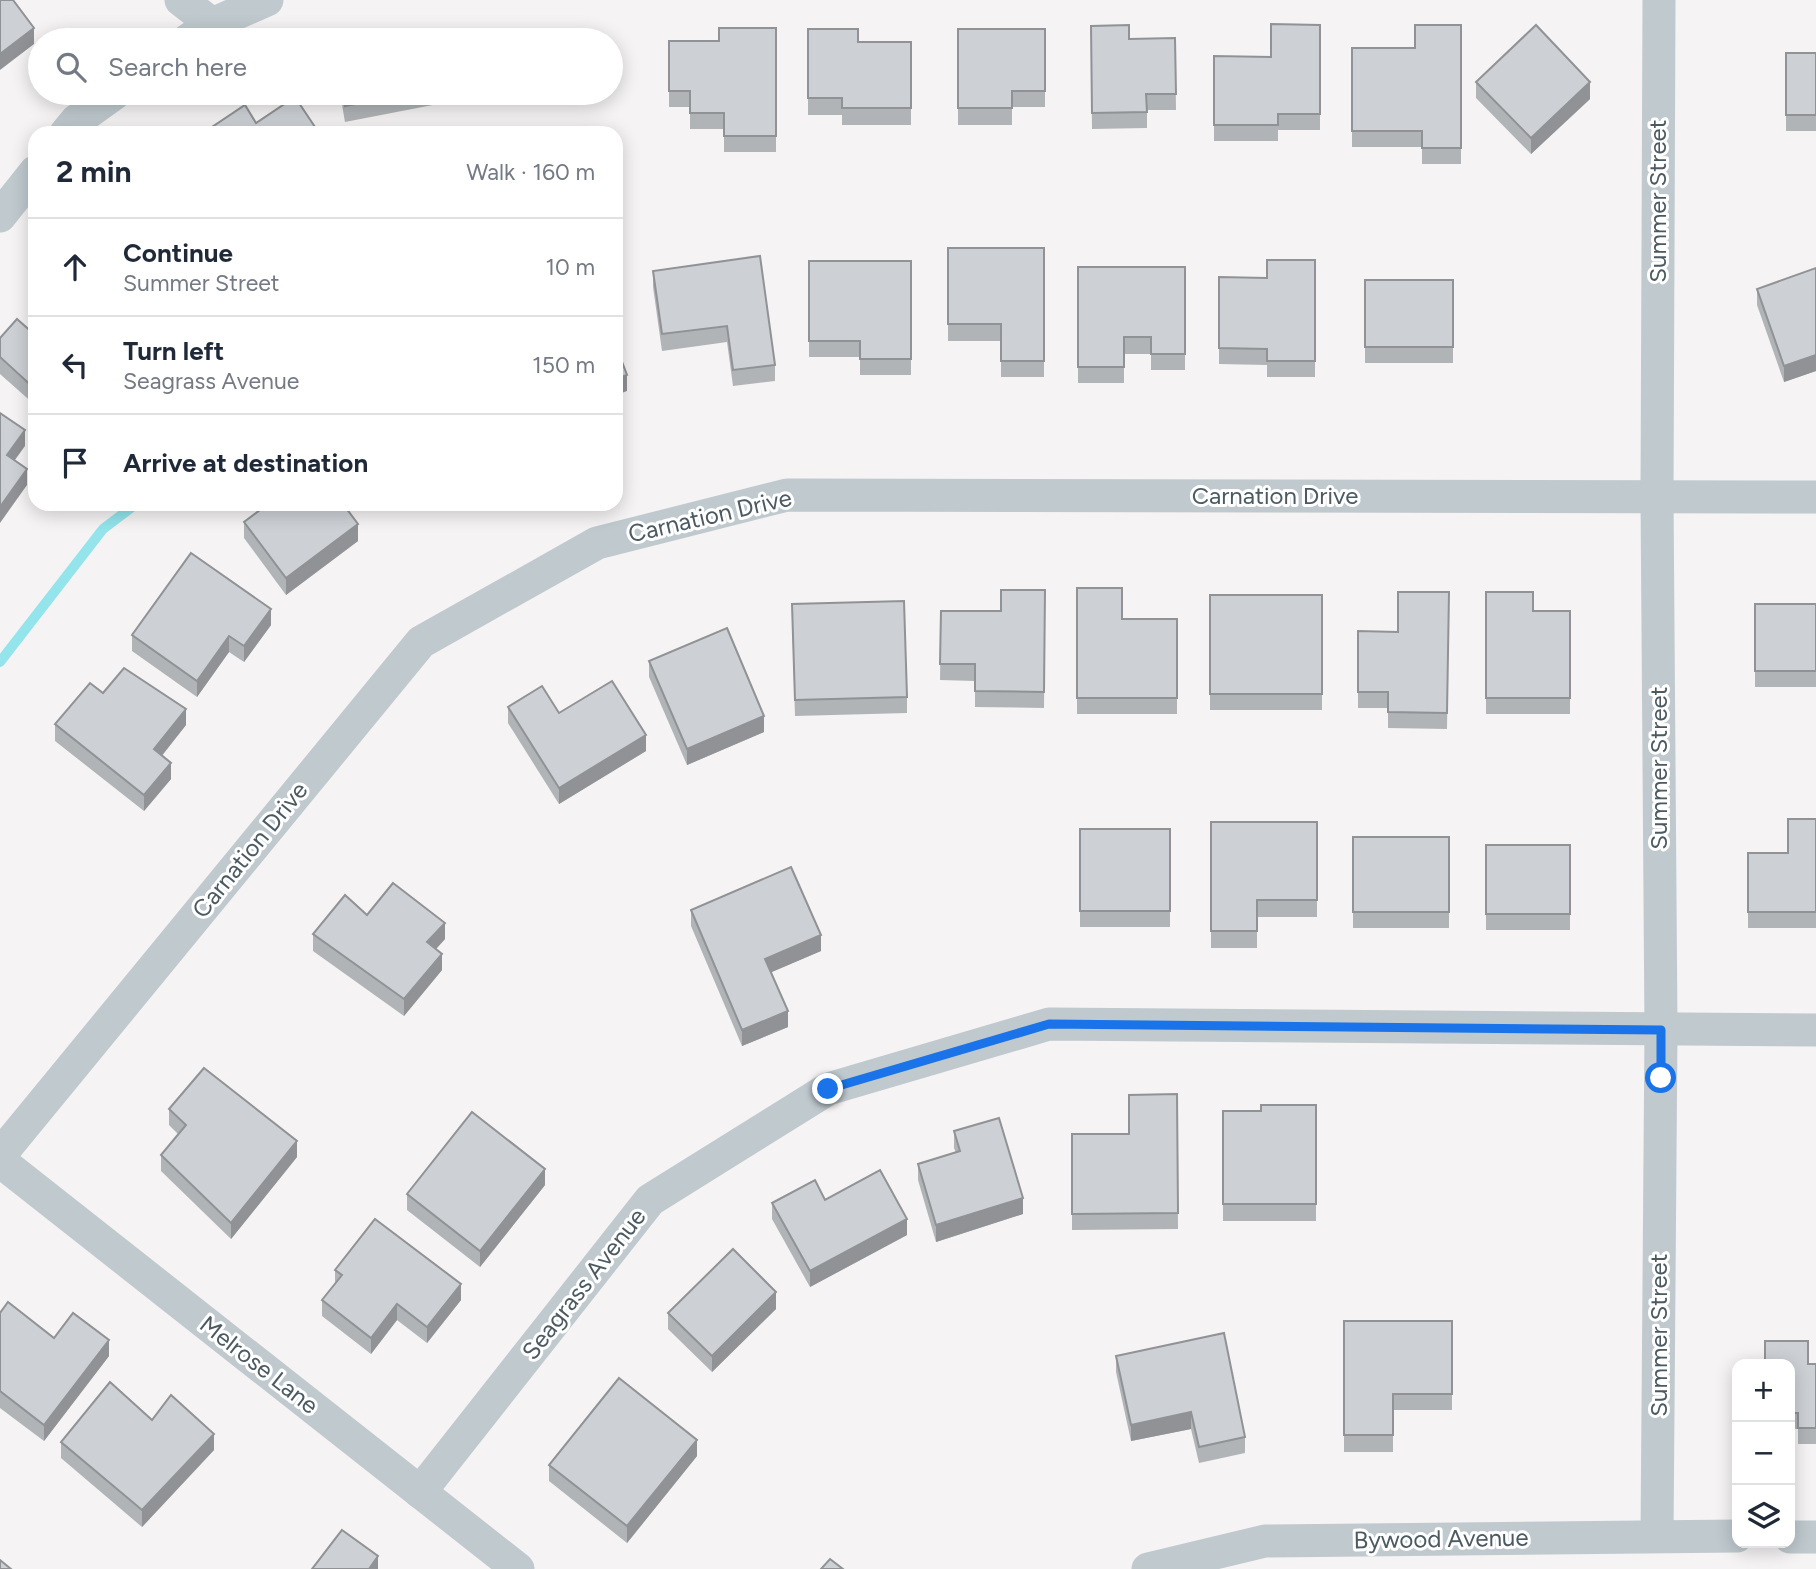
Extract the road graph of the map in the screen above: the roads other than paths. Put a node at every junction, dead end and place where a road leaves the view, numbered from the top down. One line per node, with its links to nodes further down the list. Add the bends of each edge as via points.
1 (181, 0): 4 (street)
2 (267, 0): 5 (street)
3 (1659, 0): 10 (street, Summer Street)
4 (198, 28)
5 (208, 28)
6 (99, 105): 7 (street)
7 (72, 126)
8 (28, 181): 9 (street)
9 (0, 216)
10 (1657, 496): 11 (street, Carnation Drive); 12 (street, Summer Street); 14 (street, Carnation Drive, via 787,495 597,542 421,642)
11 (1816, 497)
12 (1661, 1030): 13 (street, Seagrass Avenue); 16 (street, Seagrass Avenue, via 1049,1024 828,1089 650,1200); 17 (street, Summer Street)
13 (1816, 1030)
14 (0, 1155)
15 (0, 1161): 16 (street, Melrose Lane)
16 (420, 1492): 21 (street, Melrose Lane)
17 (1657, 1535): 18 (street, Bywood Avenue); 22 (street, Bywood Avenue, via 1265,1541)
18 (1732, 1536)
19 (1795, 1537): 20 (street)
20 (1816, 1537)
21 (519, 1569)
22 (1148, 1569)

